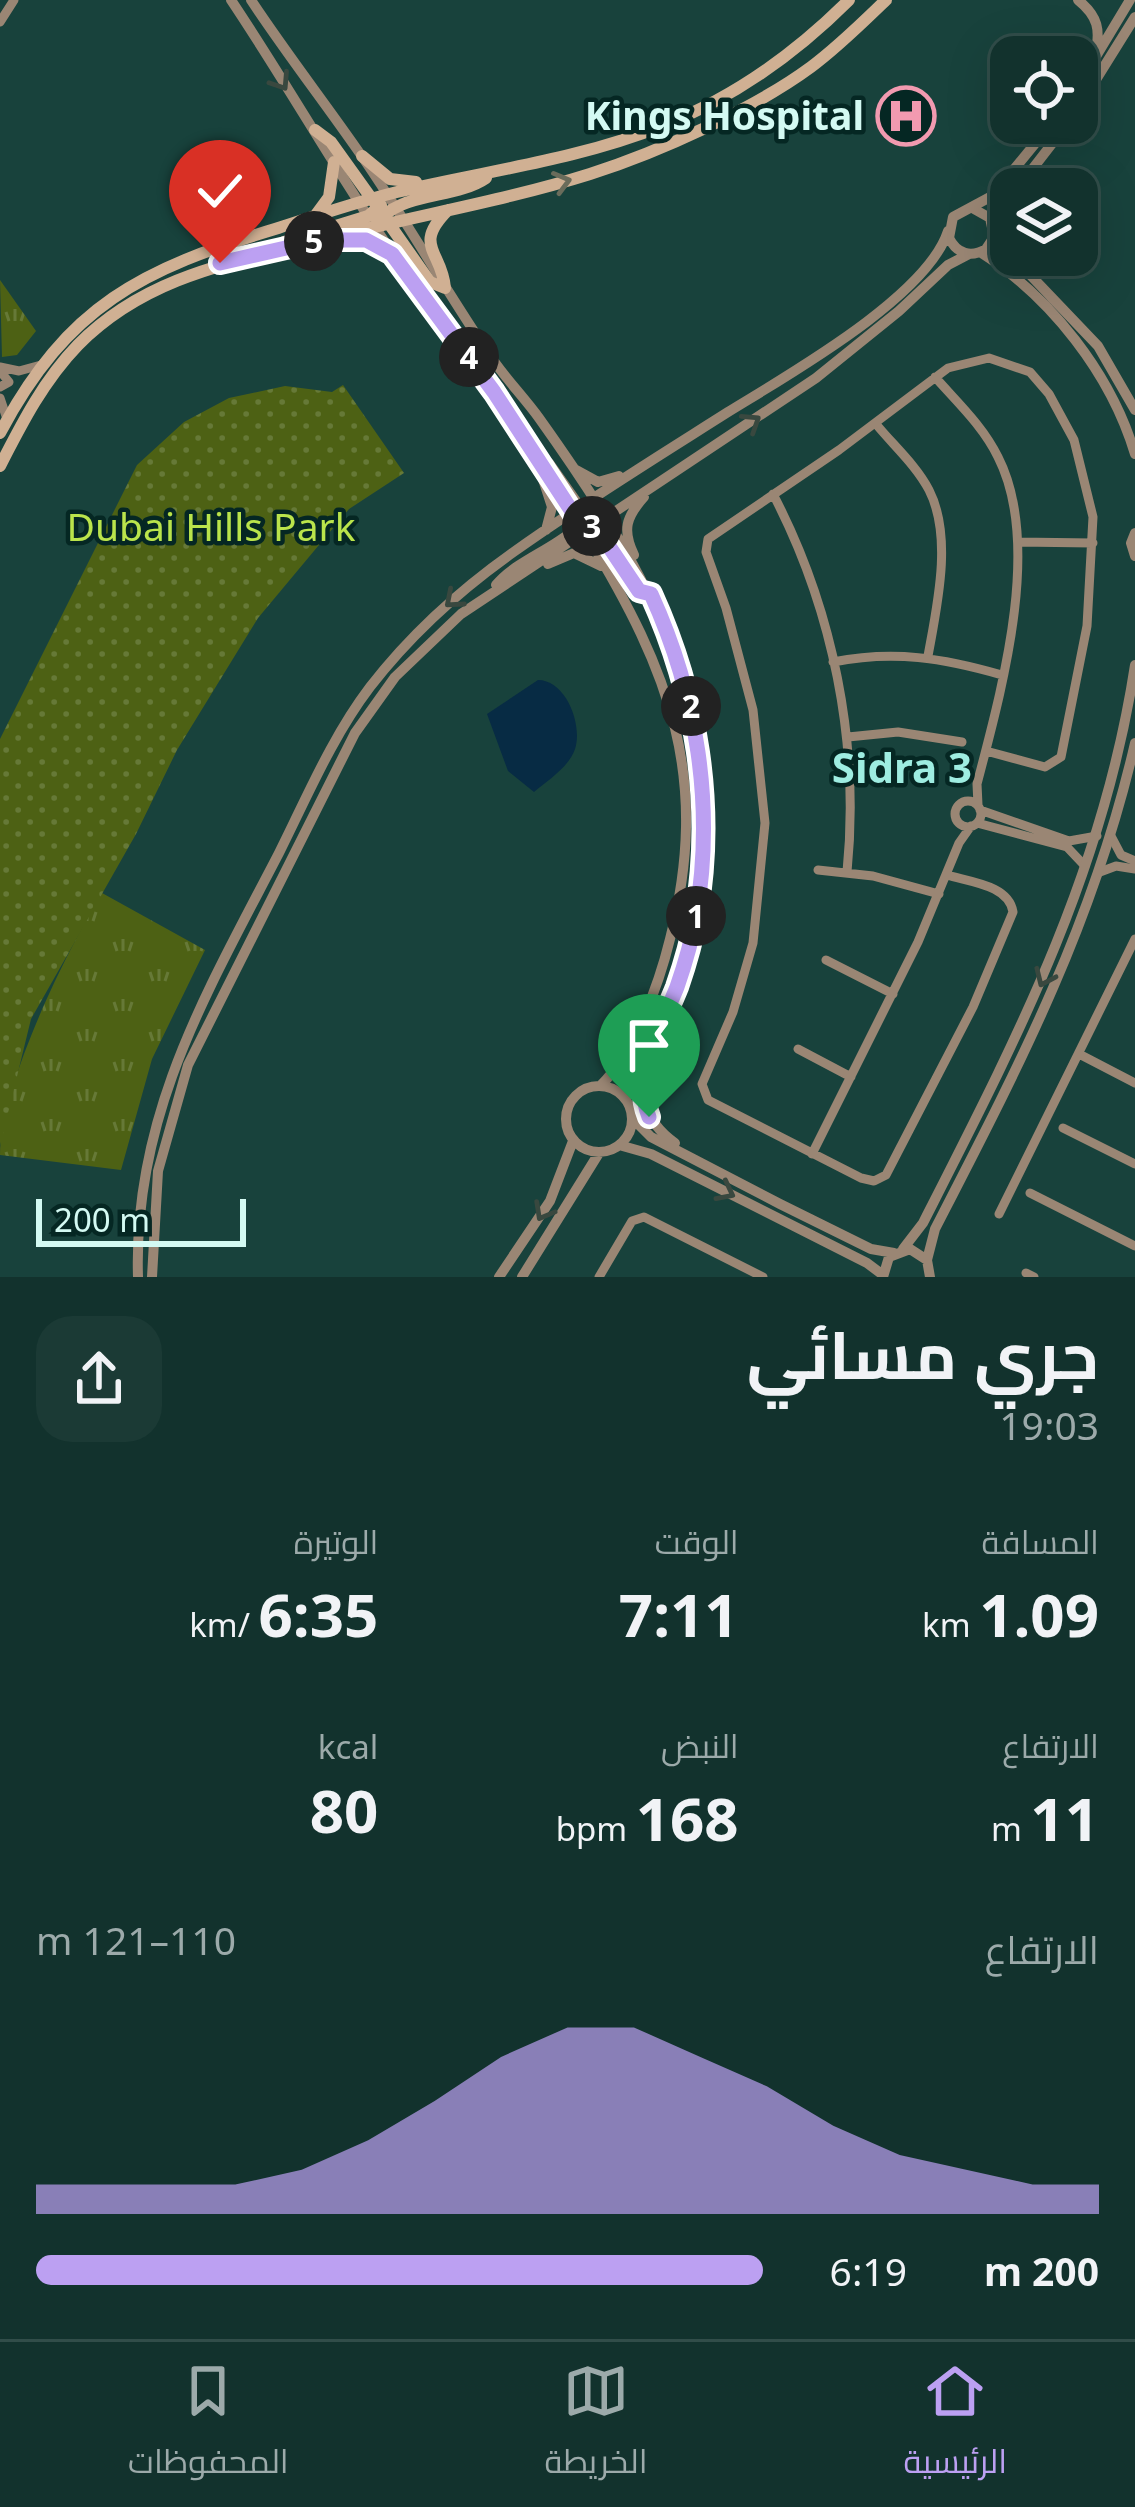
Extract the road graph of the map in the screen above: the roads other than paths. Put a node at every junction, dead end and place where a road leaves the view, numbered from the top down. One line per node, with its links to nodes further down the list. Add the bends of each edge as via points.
1 (14, 0): 9 (street)
2 (231, 0): 13 (street, one-way to 13)
3 (251, 0): 16 (street)
4 (849, 0): 19 (main road, via 781,59 690,115)
5 (886, 0): 22 (main road, one-way to 5, via 595,172 736,111 814,65)
6 (1078, 0): 10 (street, via 1091,12)
7 (1130, 0): 11 (street)
8 (1135, 17): 12 (street)
9 (0, 22)
10 (1097, 36)
11 (1098, 55)
12 (1098, 76)
13 (315, 130): 17 (street); 23 (main road)
14 (1035, 144): 21 (street)
15 (1052, 144): 18 (street)
16 (362, 156): 20 (main road, via 390,179); 23 (street)
17 (334, 162): 23 (street); 24 (main road, via 329,197)
18 (1033, 168)
19 (492, 174): 20 (main road); 23 (main road, via 471,188)
20 (441, 183): 23 (main road)
21 (974, 208): 25 (street); 26 (street, via 955,215)
22 (448, 209): 23 (main road); 33 (main road, via 429,241)
23 (381, 211): 24 (main road); 28 (main road); 29 (main road, via 292,237); 31 (street); 33 (main road, via 430,281)
24 (314, 217): 34 (main road, via 140,278)
25 (990, 223)
26 (948, 231): 30 (street, via 952,244); 45 (street, via 932,262 824,354)
27 (990, 234): 30 (street)
28 (321, 240): 29 (main road); 31 (main road, via 366,240)
29 (280, 248): 46 (main road, via 188,274 118,311 51,377)
30 (975, 253): 43 (street, via 1052,315 1090,358); 48 (street, one-way to 30, via 816,378 948,265)
31 (392, 254): 42 (street)
32 (1035, 276): 39 (street, via 1098,346)
33 (445, 288): 47 (street)
34 (41, 365): 35 (street); 41 (main road)
35 (0, 369): 37 (street, via 9,382)
36 (935, 376): 40 (street); 53 (street, via 998,455); 54 (street, via 989,358 1040,382 1083,465)
37 (0, 387)
38 (0, 398): 41 (street)
39 (1135, 410)
40 (876, 424): 49 (street); 61 (street, via 928,487 939,522)
41 (4, 426)
42 (519, 430): 44 (street); 50 (street)
43 (1135, 454)
44 (539, 460): 50 (street); 51 (street, via 552,507)
45 (654, 460): 47 (street, via 604,482); 50 (street)
46 (0, 466)
47 (571, 467): 50 (street)
48 (654, 485): 50 (street); 57 (street, via 626,522)
49 (773, 494): 62 (street, via 807,569); 98 (street, via 705,545 753,710 765,823 753,943 702,1090)
50 (588, 517): 51 (street); 56 (street); 57 (street); 58 (street); 59 (street); 60 (street, via 639,591)
51 (546, 530): 84 (street, one-way to 84, via 456,596 370,686 329,754)
52 (1135, 533): 55 (street)
53 (1018, 542): 54 (street); 64 (street)
54 (1093, 543): 68 (street, via 1081,667 1061,758 1039,766)
55 (1135, 556)
56 (607, 568): 58 (street, via 574,553); 91 (street, via 666,691 686,821 665,958 620,1062)
57 (636, 568): 60 (street)
58 (527, 569): 59 (street)
59 (491, 593): 84 (street, via 426,644 368,714)
60 (651, 594): 86 (street, via 686,686 703,816 691,940)
61 (928, 656): 62 (street); 64 (street)
62 (833, 662): 65 (street)
63 (1135, 665): 74 (street)
64 (1002, 675): 68 (street)
65 (848, 737): 66 (street, via 898,732); 79 (street)
66 (962, 742)
67 (1135, 743): 74 (street)
68 (986, 751): 69 (street)
69 (977, 784): 70 (street); 71 (street)
70 (965, 801): 71 (street); 72 (street)
71 (979, 808): 73 (street); 74 (street, via 1075,842)
72 (958, 821): 73 (street); 75 (street)
73 (974, 824): 75 (street); 78 (street, via 1067,847)
74 (1104, 836): 76 (street); 78 (street)
75 (958, 843): 80 (street)
76 (1135, 864): 78 (street)
77 (818, 869): 79 (street)
78 (1093, 870): 104 (street, one-way to 104, via 917,1233); 105 (street, via 1046,1010 934,1229)
79 (847, 872): 81 (street)
80 (947, 875): 81 (street); 98 (street, via 1003,893 1013,906 973,1007 886,1175 867,1181)
81 (939, 894): 85 (street)
82 (1135, 939): 88 (street)
83 (826, 960): 85 (street)
84 (224, 976): 108 (street, via 176,1059 152,1132); 109 (street, via 166,1135)
85 (893, 994): 89 (street)
86 (652, 1038): 92 (street); 99 (street, via 645,1106 655,1126)
87 (798, 1049): 89 (street)
88 (1081, 1055): 90 (street); 102 (street)
89 (851, 1076): 98 (street)
90 (1135, 1083)
91 (601, 1085): 92 (street); 95 (street, via 567,1107)
92 (626, 1099): 93 (street)
93 (633, 1119): 96 (street); 99 (street)
94 (1063, 1128): 100 (street)
95 (573, 1141): 97 (street); 110 (street, one-way to 110, via 550,1201)
96 (620, 1145): 97 (street); 107 (street, one-way to 107)
97 (599, 1153): 111 (street)
98 (812, 1154)
99 (696, 1160): 104 (street, via 864,1246)
100 (1135, 1164)
101 (1030, 1193): 103 (street)
102 (1000, 1214)
103 (1135, 1246)
104 (899, 1251): 105 (street); 107 (street)
105 (927, 1260): 113 (street)
106 (760, 1276): 112 (street, via 644,1217 632,1221)
107 (883, 1276)
108 (138, 1277)
109 (152, 1277)
110 (499, 1277)
111 (522, 1277)
112 (599, 1277)
113 (930, 1277)

